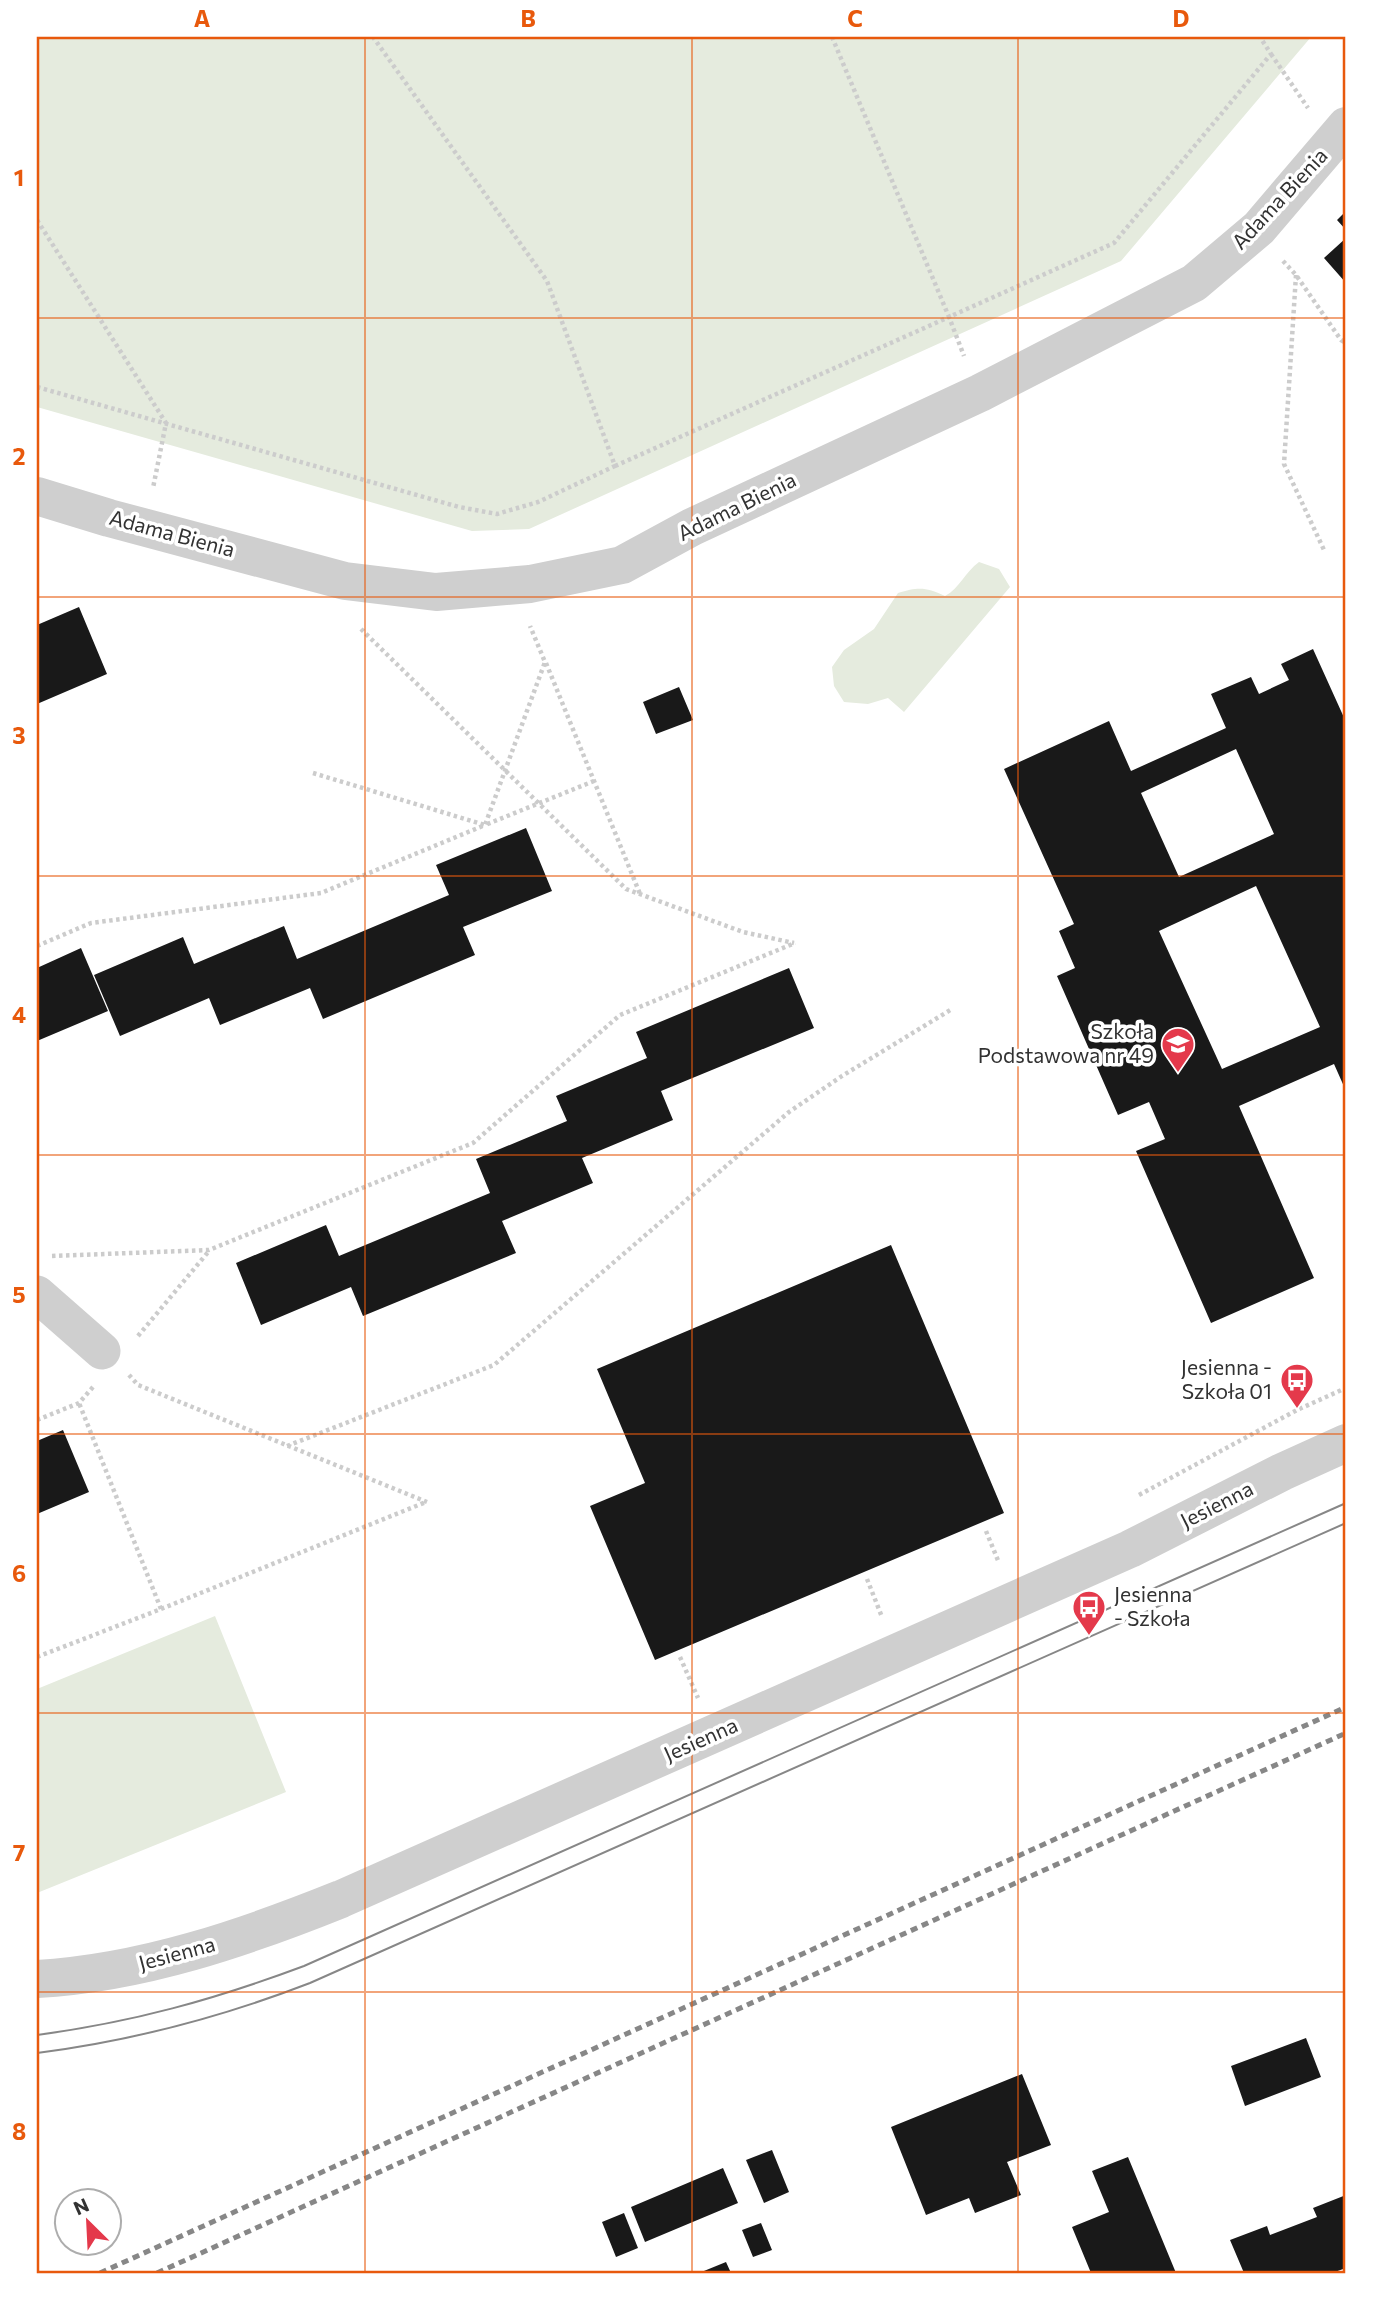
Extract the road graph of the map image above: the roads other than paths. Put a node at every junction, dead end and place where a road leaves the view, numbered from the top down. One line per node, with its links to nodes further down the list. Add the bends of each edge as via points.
1 (1339, 135): 2 (street, Adama Bienia, via 1259,228 1194,284 622,565 530,583 436,592 345,581)
2 (37, 496)
3 (37, 1294): 4 (street)
4 (114, 1361)
5 (1346, 1443): 6 (street, Jesienna, via 1130,1549 273,1927 131,1966)
6 (37, 1979)

